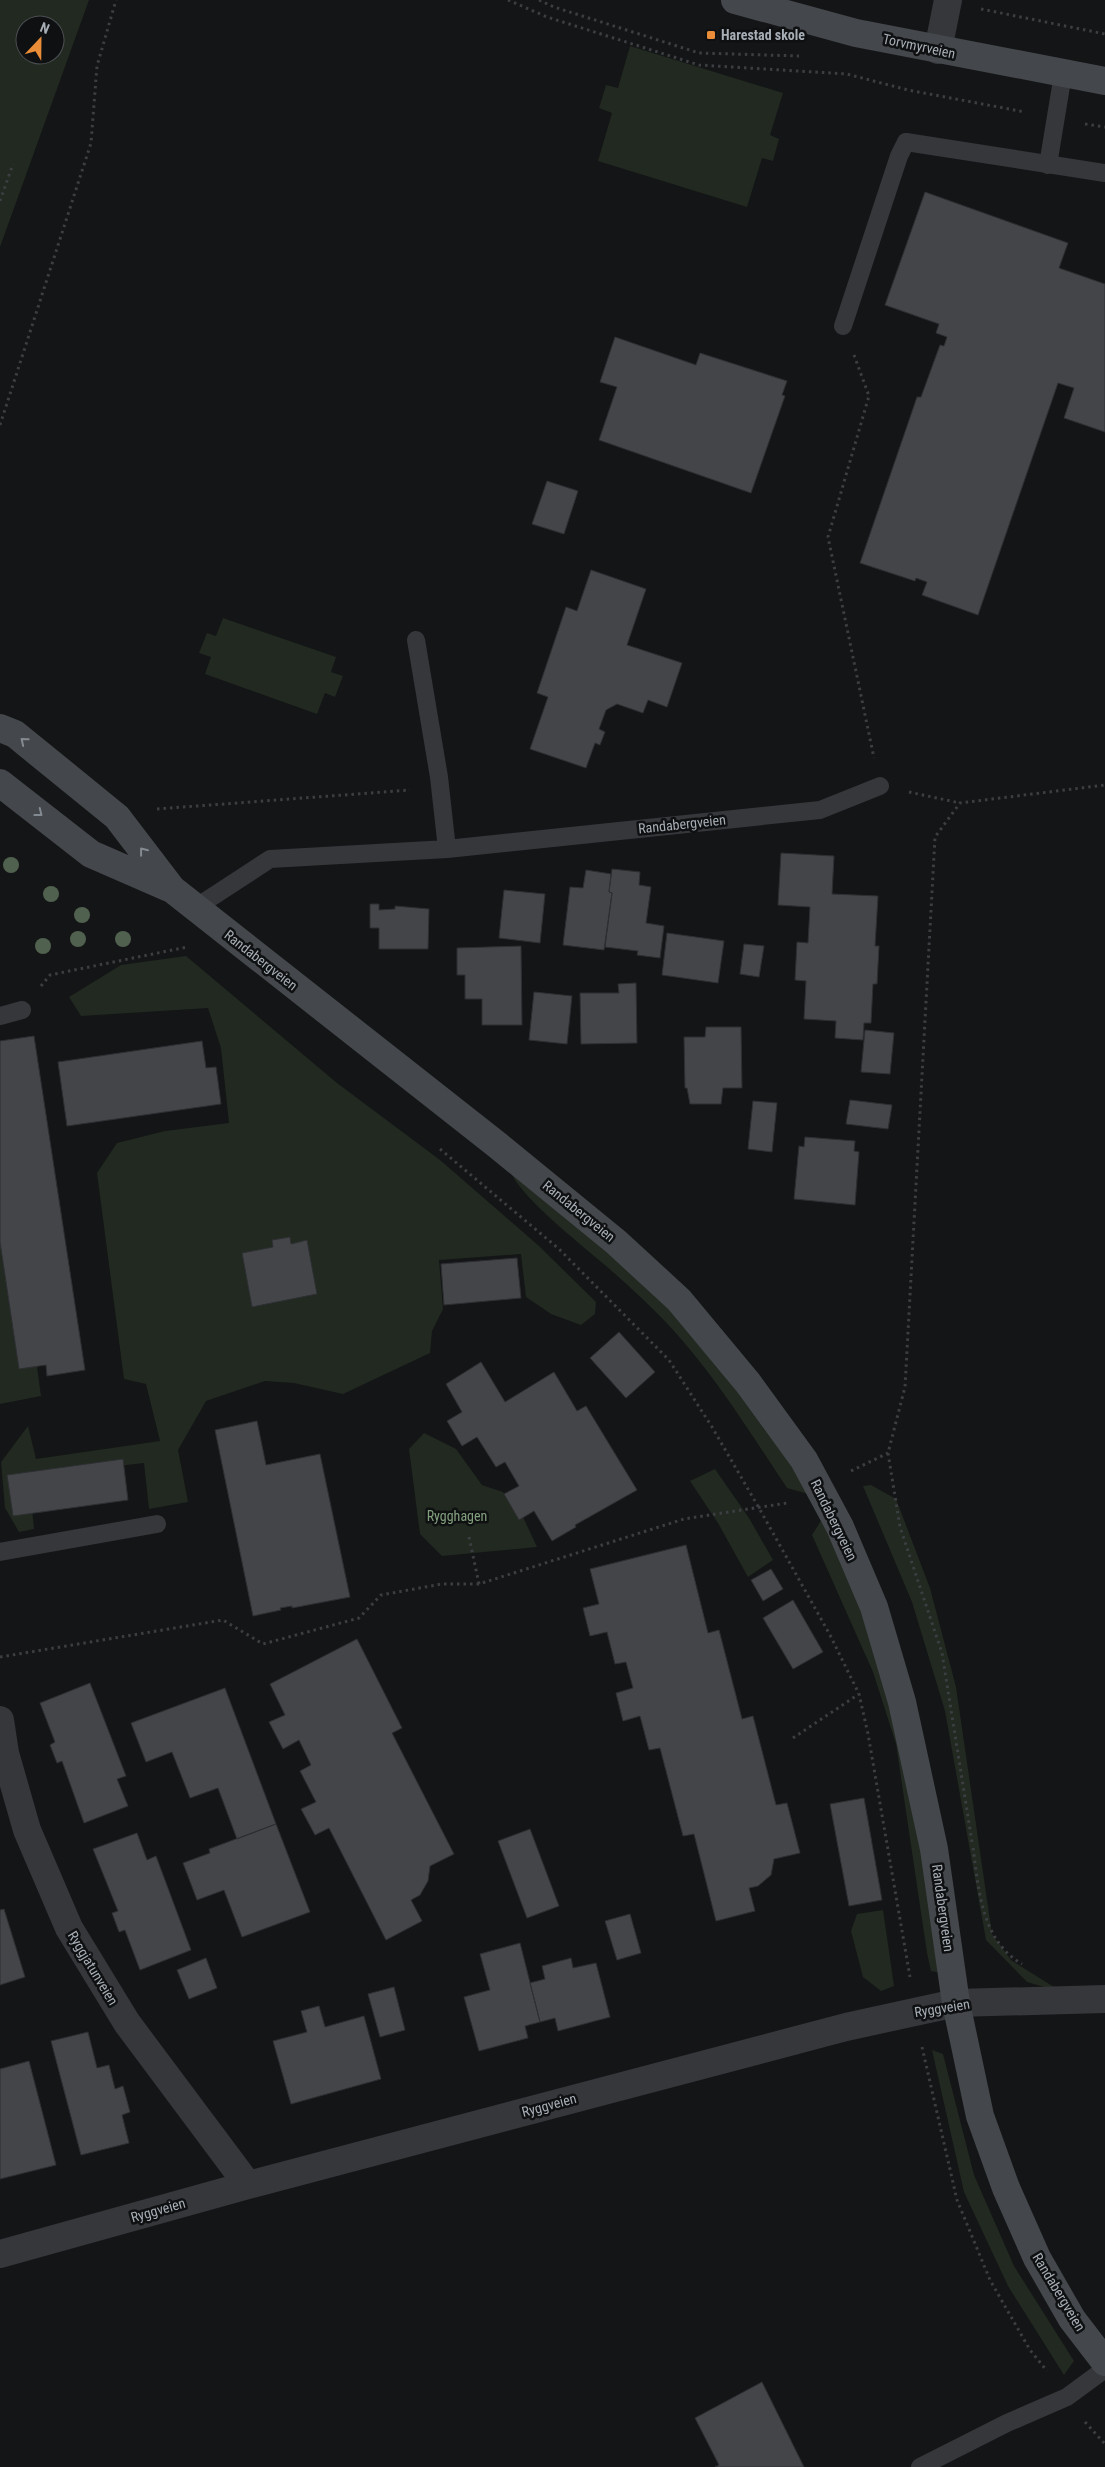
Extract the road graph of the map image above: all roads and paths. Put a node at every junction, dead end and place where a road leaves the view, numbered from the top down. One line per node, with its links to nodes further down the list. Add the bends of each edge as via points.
1 (116, 0): 18 (path, via 97,66 92,143)
2 (508, 0): 11 (path, via 547,18 699,65 847,74 908,90)
3 (539, 0): 8 (path, via 698,52)
4 (735, 0): 7 (main road, Torvmyrveien, via 856,33)
5 (947, 1): 6 (path); 7 (street)
6 (1105, 34)
7 (938, 50): 9 (main road, Torvmyrveien)
8 (808, 57)
9 (1063, 74): 10 (main road, Torvmyrveien); 11 (lane)
10 (1105, 81)
11 (1057, 118): 12 (path); 14 (lane)
12 (1105, 127)
13 (12, 164): 16 (path)
14 (1048, 165): 15 (lane); 17 (lane, via 906,142)
15 (1105, 174)
16 (0, 201)
17 (843, 326): 23 (path, via 869,396 828,537)
18 (0, 425)
19 (416, 640): 24 (lane)
20 (0, 728): 28 (main road, Randabergveien, one-way to 20, via 117,817 15,734)
21 (0, 783): 28 (main road, Randabergveien, one-way to 28, via 91,854)
22 (1105, 785): 25 (path)
23 (880, 786): 25 (path); 27 (lane, Randabergveien, via 820,810)
24 (440, 788): 26 (path); 27 (lane)
25 (960, 803): 34 (path, via 935,837 905,1387)
26 (156, 809)
27 (447, 849): 29 (lane, Randabergveien, via 270,859)
28 (172, 889): 29 (main road, Randabergveien)
29 (195, 908): 49 (main road, Randabergveien, via 616,1242 679,1300 748,1383 804,1460 840,1527 874,1607 902,1702 934,1850)
30 (188, 947): 31 (path, via 50,975)
31 (22, 1010): 32 (lane)
32 (0, 1016)
33 (470, 1173): 37 (path, via 559,1249 669,1360)
34 (888, 1453): 35 (path); 46 (path, via 900,1527 942,1653 983,1913 999,1944 1021,1963)
35 (849, 1472)
36 (792, 1502): 37 (path)
37 (759, 1508): 41 (path, via 684,1518); 43 (path)
38 (157, 1524): 40 (lane)
39 (469, 1537): 41 (path)
40 (0, 1552)
41 (479, 1584): 42 (path, via 442,1584 381,1595 359,1618 263,1644 223,1620)
42 (0, 1657)
43 (859, 1694): 45 (path); 47 (path)
44 (0, 1720): 50 (street, Ryggjatunveien, via 5,1753 28,1830 69,1928 126,2023)
45 (793, 1738)
46 (1030, 1966)
47 (910, 1979)
48 (1105, 1999): 49 (street, Ryggveien)
49 (956, 2003): 50 (street, Ryggveien, via 846,2027); 52 (main road, Randabergveien, via 980,2116 1006,2188 1038,2258 1072,2319)
50 (248, 2185): 51 (street, Ryggveien)
51 (0, 2254)
52 (1105, 2362)
53 (1105, 2369): 54 (lane, via 1067,2397)
54 (920, 2467)

